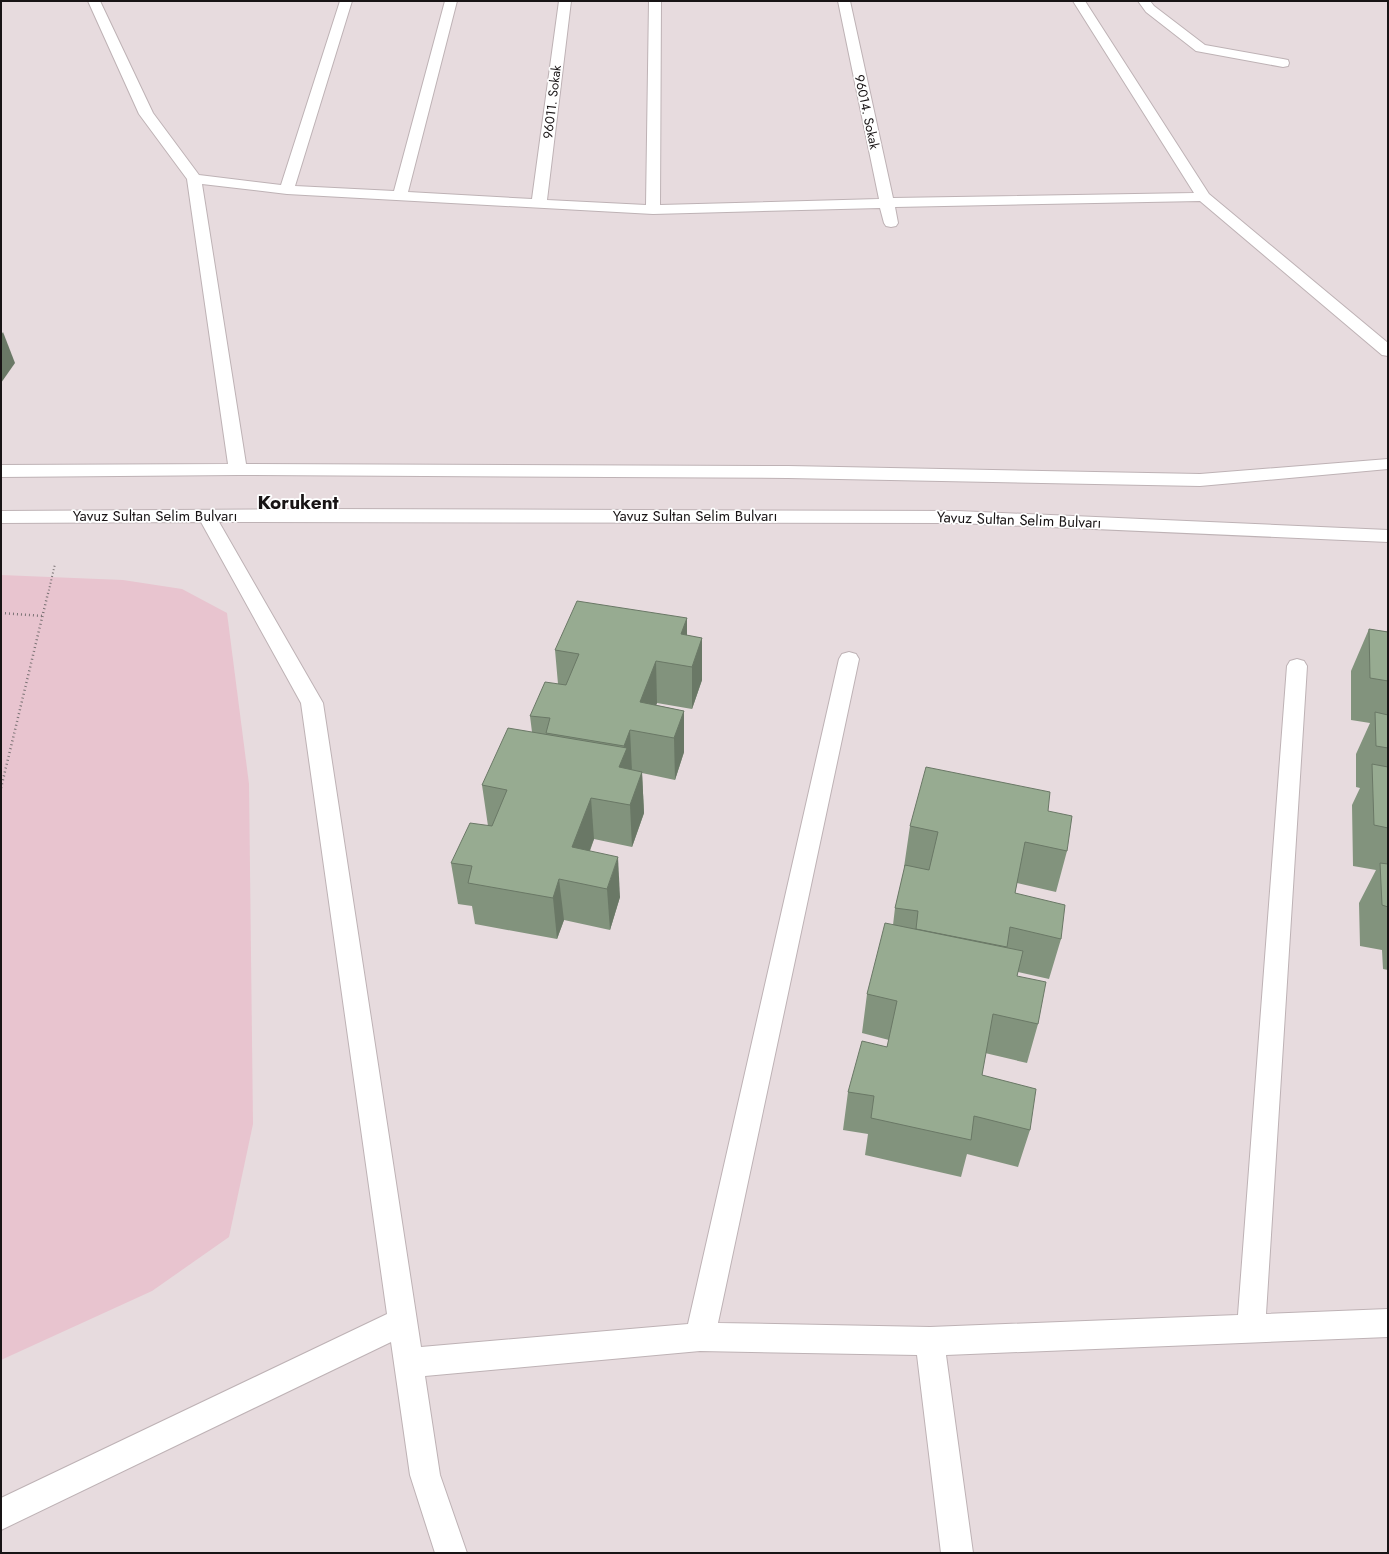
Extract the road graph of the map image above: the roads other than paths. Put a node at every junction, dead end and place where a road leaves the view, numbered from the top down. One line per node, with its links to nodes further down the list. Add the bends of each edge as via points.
1 (94, 1): 10 (street, via 146,114)
2 (346, 1): 11 (street)
3 (451, 1): 12 (street)
4 (565, 1): 14 (street, 96011. Sokak)
5 (655, 1): 16 (street)
6 (844, 1): 15 (street, 96014. Sokak)
7 (1079, 1): 13 (street)
8 (1144, 1): 9 (street, via 1150,9 1201,48)
9 (1283, 63)
10 (194, 179): 11 (street); 20 (street)
11 (287, 190): 12 (street)
12 (400, 196): 14 (street)
13 (1204, 198): 15 (street); 18 (street)
14 (539, 203): 16 (street)
15 (886, 203): 16 (street); 17 (street, 96014. Sokak)
16 (653, 210)
17 (891, 223)
18 (1388, 351)
19 (1388, 464): 20 (street, via 1200,480 788,472)
20 (238, 469): 21 (street)
21 (1, 471)
22 (207, 516): 23 (street, Yavuz Sultan Selim Bulvarı); 24 (street, Yavuz Sultan Selim Bulvarı, via 958,517); 27 (street, via 312,704)
23 (1, 517)
24 (1388, 536)
25 (849, 659): 30 (street)
26 (1297, 666): 29 (street)
27 (402, 1322): 32 (street); 33 (street)
28 (1388, 1323): 29 (street)
29 (1251, 1328): 31 (street)
30 (700, 1337): 31 (street); 32 (street)
31 (930, 1341): 35 (street)
32 (408, 1363): 34 (street, via 425,1476)
33 (1, 1514)
34 (451, 1553)
35 (957, 1553)

